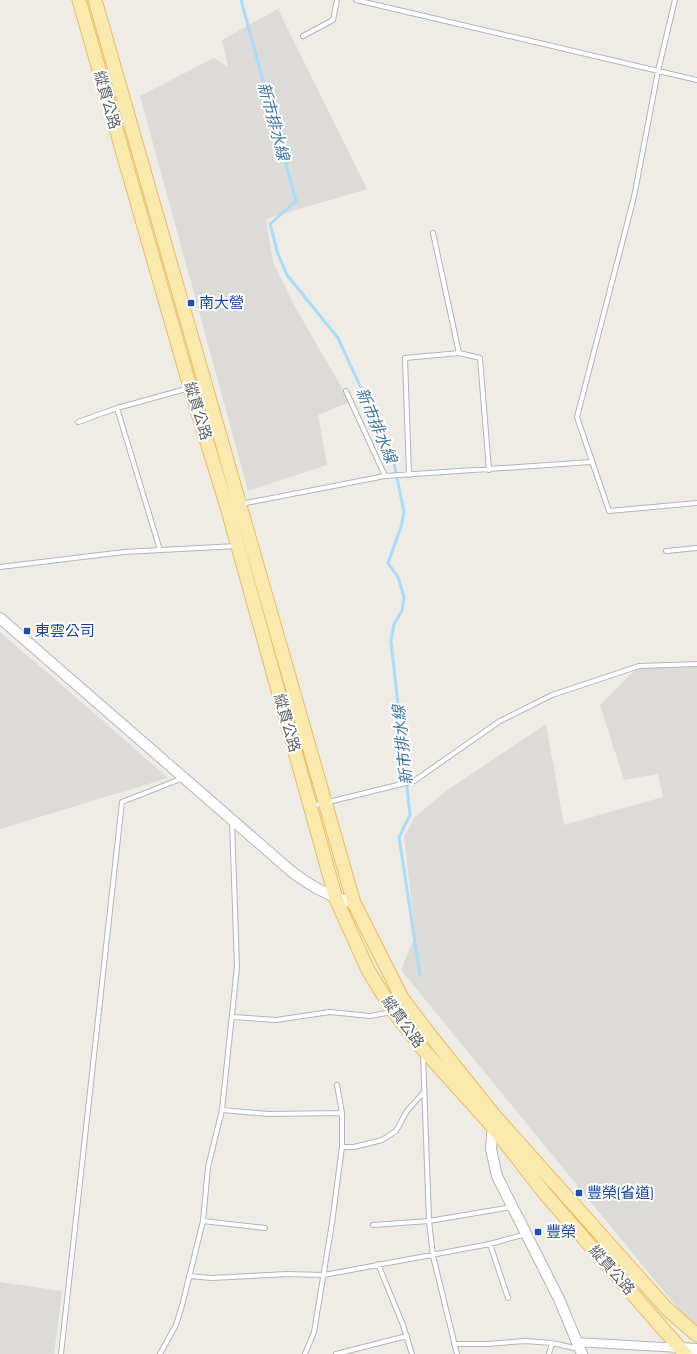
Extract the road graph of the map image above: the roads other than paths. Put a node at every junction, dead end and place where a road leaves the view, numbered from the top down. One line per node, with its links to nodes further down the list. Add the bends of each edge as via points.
1 (79, 0): 12 (main road, 縱貫公路)
2 (95, 0): 11 (main road, 縱貫公路)
3 (337, 0): 6 (lane, via 333,20)
4 (356, 0): 7 (lane)
5 (675, 0): 7 (lane)
6 (303, 36)
7 (658, 71): 8 (lane); 16 (lane, via 634,197 578,417)
8 (697, 80)
9 (433, 233): 10 (lane)
10 (459, 353): 17 (lane, via 480,358); 18 (lane, via 405,358)
11 (205, 384): 12 (lane); 21 (main road, 縱貫公路)
12 (190, 388): 14 (lane); 22 (main road, 縱貫公路)
13 (346, 391): 19 (lane)
14 (117, 408): 15 (lane); 25 (lane)
15 (78, 422)
16 (591, 462): 17 (lane); 20 (lane, via 608,511)
17 (489, 470): 18 (lane)
18 (409, 475): 19 (lane)
19 (385, 476): 21 (lane)
20 (697, 503)
21 (240, 504): 22 (lane); 31 (main road, 縱貫公路)
22 (227, 507): 23 (main road, 縱貫公路)
23 (238, 546): 25 (lane); 32 (main road, 縱貫公路)
24 (697, 548): 26 (lane)
25 (160, 550): 27 (lane)
26 (666, 551)
27 (0, 567)
28 (0, 618): 30 (street)
29 (697, 664): 31 (lane, via 639,666 552,694 500,721 414,781)
30 (183, 778): 33 (street); 65 (lane, via 122,802)
31 (324, 803): 32 (lane); 35 (main road, 縱貫公路)
32 (310, 807): 34 (main road, 縱貫公路)
33 (232, 818): 34 (street, via 296,875); 37 (lane, via 237,967)
34 (336, 898): 35 (street); 36 (main road, 縱貫公路, via 368,970)
35 (354, 903): 43 (main road, 縱貫公路, via 402,998)
36 (393, 1011): 37 (lane, via 370,1016 330,1012 276,1020); 38 (main road, 縱貫公路)
37 (233, 1017): 41 (lane)
38 (422, 1048): 40 (lane); 43 (main road, 縱貫公路)
39 (337, 1085): 42 (lane)
40 (424, 1092): 44 (lane, via 407,1111 396,1131 382,1140 354,1147); 47 (lane)
41 (222, 1110): 42 (lane, via 268,1114); 46 (lane, via 208,1167)
42 (342, 1113): 44 (lane)
43 (493, 1120): 45 (street, via 491,1149 494,1167); 57 (main road, 縱貫公路, via 667,1309); 64 (main road, 縱貫公路, via 546,1195)
44 (342, 1147): 54 (lane)
45 (513, 1207): 47 (lane); 50 (street)
46 (203, 1221): 49 (lane); 55 (lane)
47 (429, 1221): 48 (lane); 52 (lane)
48 (373, 1225)
49 (265, 1228)
50 (527, 1234): 51 (lane); 62 (street, via 559,1299)
51 (490, 1244): 52 (lane); 56 (lane)
52 (433, 1256): 53 (lane); 60 (lane)
53 (378, 1264): 54 (lane); 58 (lane)
54 (324, 1275): 55 (lane, via 212,1278); 67 (lane, via 314,1332)
55 (189, 1276): 66 (lane, via 176,1325)
56 (508, 1298)
57 (697, 1335)
58 (407, 1336): 61 (lane); 70 (lane)
59 (552, 1343): 60 (lane, via 525,1341); 62 (lane); 72 (lane)
60 (454, 1344): 71 (lane)
61 (357, 1349): 68 (lane); 69 (lane)
62 (579, 1349): 64 (street)
63 (697, 1349): 64 (street)
64 (682, 1351)
65 (61, 1354)
66 (160, 1354)
67 (304, 1354)
68 (336, 1354)
69 (358, 1354)
70 (412, 1354)
71 (457, 1354)
72 (549, 1354)

